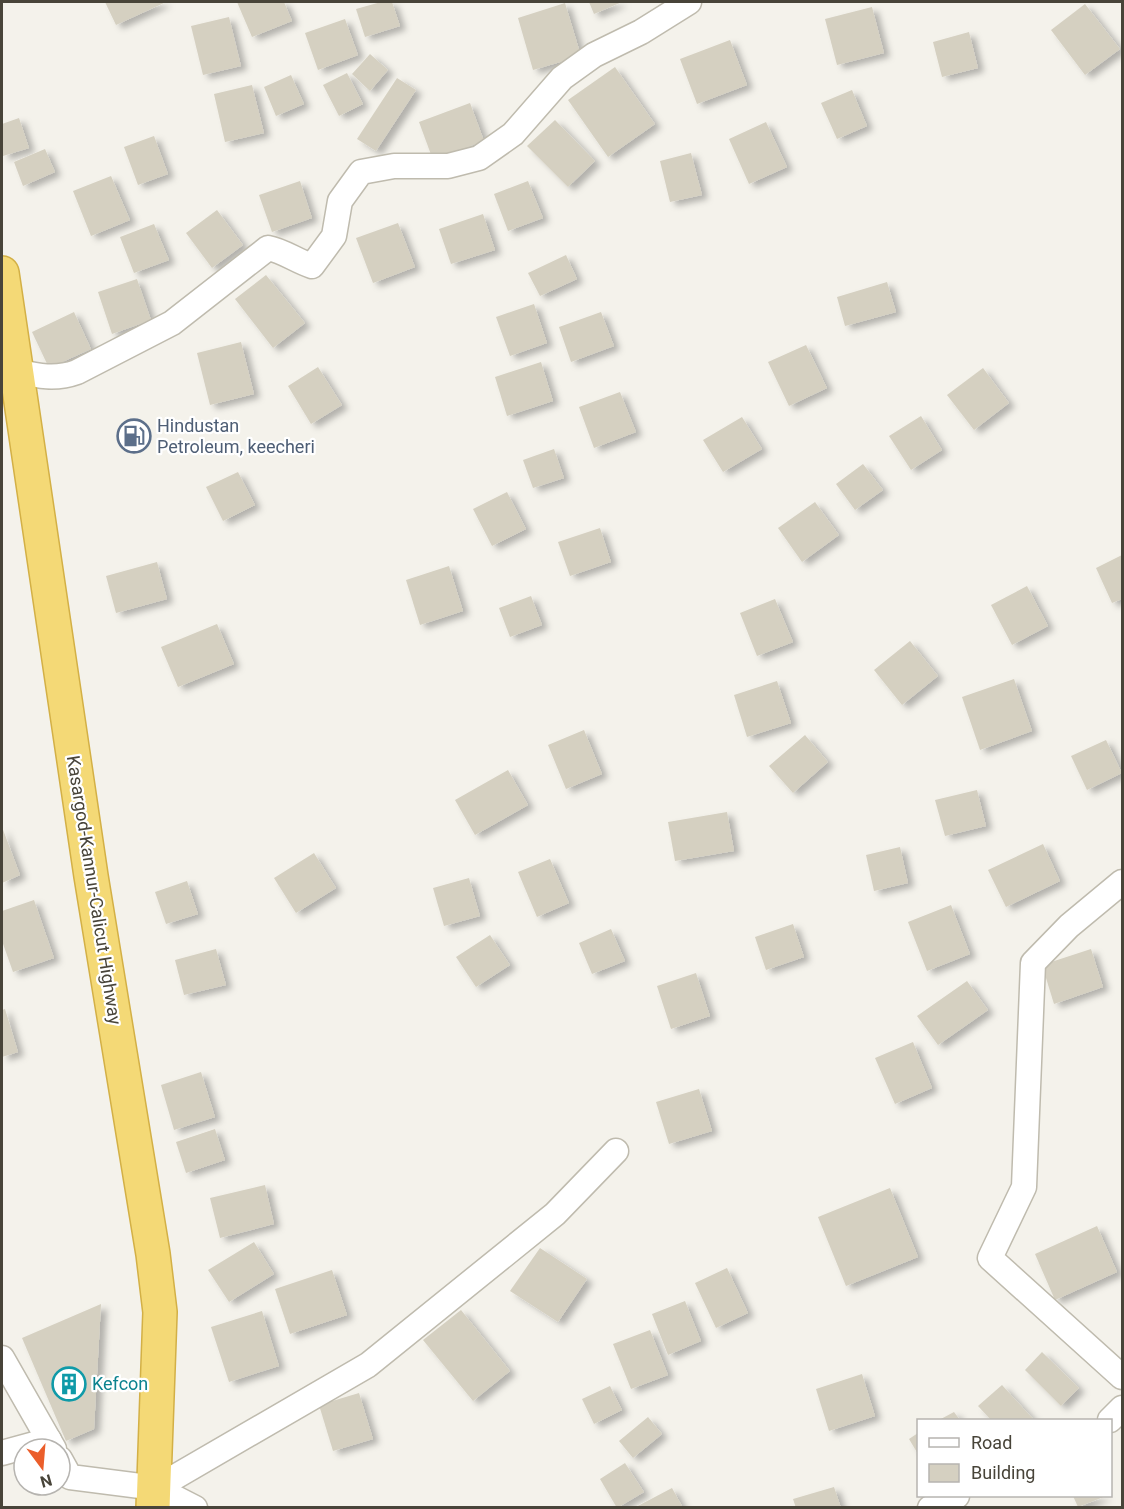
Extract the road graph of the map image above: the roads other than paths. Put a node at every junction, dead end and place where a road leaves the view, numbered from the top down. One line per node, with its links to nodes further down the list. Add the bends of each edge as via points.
1 (689, 2): 3 (street, via 594,55 562,78 513,134 479,158 448,166 394,166 361,172 340,201 334,236 312,266 296,261 282,250 268,248 172,323 76,372 47,378)
2 (2, 273): 3 (highway, Kasargod-Kannur-Calicut Highway)
3 (16, 371): 13 (highway, Kasargod-Kannur-Calicut Highway, via 160,1312)
4 (1122, 882): 7 (street, via 1069,926 1033,963 1024,1187 990,1258)
5 (616, 1151): 13 (street, via 555,1214 368,1365)
6 (2, 1358): 10 (street)
7 (1122, 1377)
8 (1122, 1408): 9 (street)
9 (1111, 1419)
10 (47, 1437)
11 (72, 1478): 13 (street)
12 (955, 1497): 15 (street)
13 (154, 1498): 14 (street)
14 (195, 1508)
15 (930, 1508)

